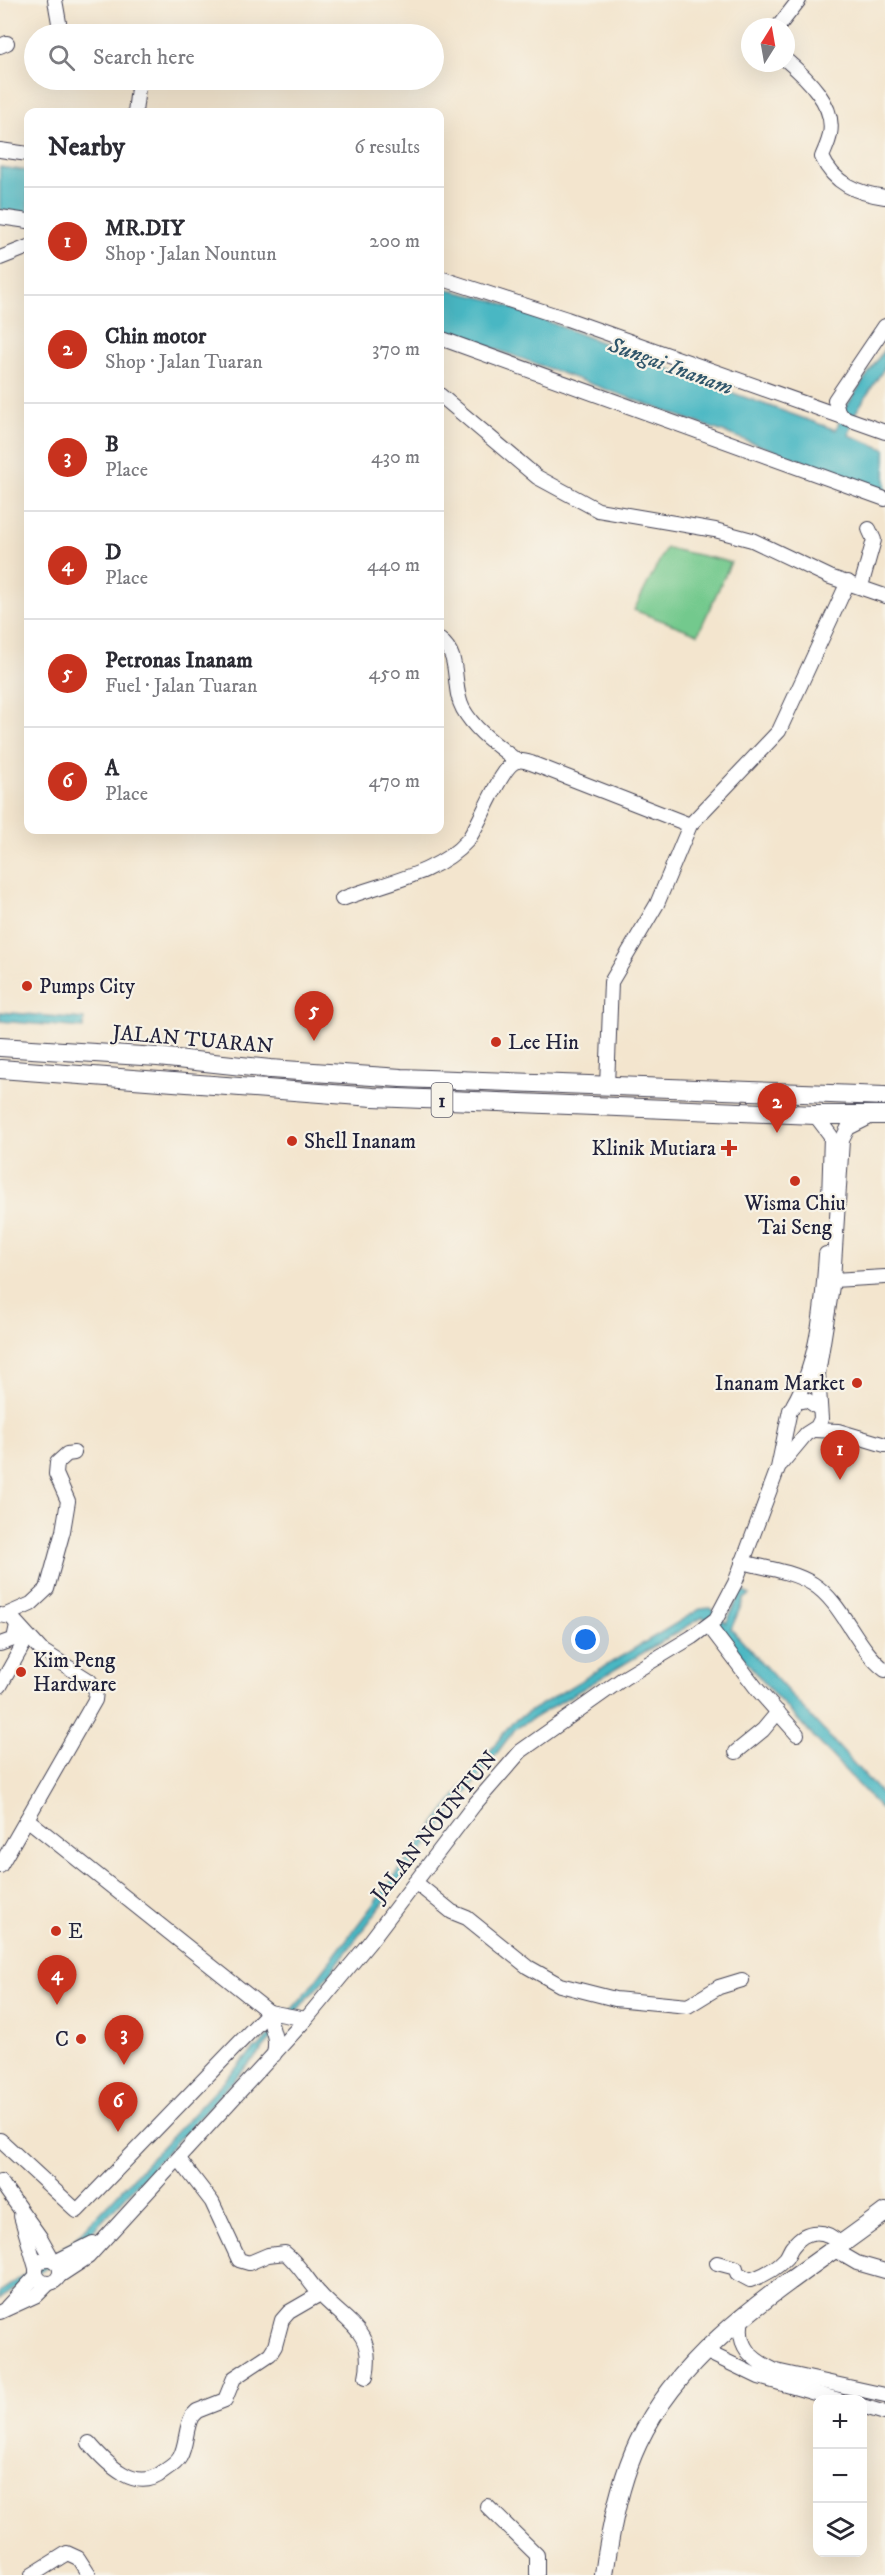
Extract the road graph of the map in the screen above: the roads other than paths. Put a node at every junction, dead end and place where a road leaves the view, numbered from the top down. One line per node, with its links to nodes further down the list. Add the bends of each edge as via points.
1 (55, 0): 4 (street)
2 (799, 0): 3 (street)
3 (785, 18)
4 (59, 24)
5 (795, 67): 10 (street, via 826,106 831,133 822,157 828,171 861,193)
6 (138, 90): 7 (street)
7 (136, 108)
8 (0, 150): 9 (street)
9 (24, 153)
10 (885, 197)
11 (0, 217): 12 (street)
12 (24, 220)
13 (24, 249): 14 (street)
14 (0, 258)
15 (444, 279): 19 (street, via 578,322)
16 (885, 326): 19 (street, via 835,400)
17 (444, 339): 21 (street)
18 (444, 398): 23 (street, via 537,477 598,510 692,525 752,540 830,577)
19 (838, 415): 20 (street)
20 (885, 432)
21 (885, 499)
22 (869, 529): 23 (street, via 874,540)
23 (855, 584): 24 (street); 27 (street, via 779,731)
24 (885, 596)
25 (444, 644): 26 (street, via 453,659 458,694 473,726)
26 (517, 761): 27 (street); 28 (street, via 507,766 466,842 447,858 420,872)
27 (690, 825): 31 (street, via 657,904 612,982)
28 (342, 899)
29 (0, 1047): 31 (main road, JALAN TUARAN / 1, via 357,1075)
30 (0, 1069): 33 (main road, JALAN TUARAN / 1, via 376,1097)
31 (607, 1086): 32 (main road, JALAN TUARAN / 1)
32 (885, 1096)
33 (815, 1115): 34 (main road, JALAN TUARAN / 1); 40 (street, JALAN NOUNTUN, via 831,1136 825,1263)
34 (879, 1115): 35 (street, JALAN NOUNTUN, via 848,1128 842,1140)
35 (836, 1238): 37 (street, via 842,1270); 38 (street, JALAN NOUNTUN)
36 (885, 1277): 37 (street)
37 (861, 1279): 38 (street); 39 (street)
38 (833, 1280): 39 (street, JALAN NOUNTUN); 40 (street)
39 (831, 1298): 42 (street, JALAN NOUNTUN, via 818,1374)
40 (812, 1353): 41 (street, JALAN NOUNTUN, via 806,1380)
41 (791, 1412): 42 (street, via 807,1400); 43 (street, via 797,1431); 46 (street, JALAN NOUNTUN)
42 (820, 1412): 43 (street, JALAN NOUNTUN, via 820,1423); 44 (street)
43 (813, 1431): 44 (street, via 838,1431); 46 (street, JALAN NOUNTUN)
44 (885, 1443)
45 (74, 1454): 48 (street, via 67,1454 57,1463 57,1474 68,1501 47,1589 31,1604)
46 (778, 1468): 47 (street, JALAN NOUNTUN)
47 (742, 1563): 50 (street, JALAN NOUNTUN, via 720,1612); 53 (street, via 796,1575 815,1585)
48 (3, 1615): 49 (street)
49 (17, 1625): 51 (street, via 17,1635); 52 (street)
50 (709, 1626): 55 (street); 60 (street, JALAN NOUNTUN, via 624,1678 521,1751)
51 (7, 1644): 52 (street); 54 (street)
52 (41, 1650): 58 (street, via 90,1681 96,1691 95,1700)
53 (885, 1670)
54 (0, 1686)
55 (778, 1712): 56 (street); 57 (street)
56 (797, 1734)
57 (736, 1752)
58 (27, 1819): 59 (street); 62 (street)
59 (0, 1866)
60 (415, 1882): 61 (street, via 535,1972 569,1988 615,1999 688,2006 719,1987); 63 (street, JALAN NOUNTUN)
61 (742, 1980)
62 (269, 2012): 63 (street); 64 (street, via 276,2040); 65 (street, via 77,2211)
63 (306, 2019): 64 (street, JALAN NOUNTUN)
64 (274, 2055): 66 (street, JALAN NOUNTUN)
65 (0, 2140)
66 (179, 2159): 70 (street, JALAN NOUNTUN); 77 (street, via 202,2186 239,2260 249,2264 268,2254 285,2253)
67 (0, 2181): 68 (street)
68 (19, 2207): 72 (street); 75 (street)
69 (885, 2212): 71 (main road)
70 (114, 2227): 72 (street, JALAN NOUNTUN, via 85,2249); 76 (street, JALAN NOUNTUN, via 87,2257)
71 (837, 2247): 73 (street, via 831,2234 814,2232 801,2236 785,2259 750,2280 736,2273 736,2268); 74 (street, via 857,2263); 79 (main road)
72 (54, 2261): 75 (street, JALAN NOUNTUN, via 45,2260); 76 (street, via 59,2268)
73 (717, 2263)
74 (885, 2271)
75 (36, 2272): 76 (street, via 40,2281); 78 (street, JALAN NOUNTUN)
76 (54, 2280): 78 (street, JALAN NOUNTUN, via 37,2295)
77 (320, 2294): 81 (street, via 348,2319 369,2350); 86 (street, via 288,2312 270,2354 234,2378 225,2400 192,2416 180,2457 155,2478 144,2481 124,2475 106,2463)
78 (2, 2311)
79 (742, 2319): 80 (main road); 83 (street, via 741,2342 761,2364 776,2371)
80 (707, 2352): 82 (street, via 759,2377); 91 (main road, via 687,2370 637,2444 625,2476)
81 (366, 2377)
82 (822, 2395)
83 (885, 2395)
84 (867, 2408): 85 (street)
85 (885, 2413)
86 (89, 2443)
87 (487, 2506): 90 (street, via 537,2555)
88 (32, 2575): 89 (street, via 67,2553 78,2558)
89 (89, 2575)
90 (537, 2575)
91 (604, 2575)

